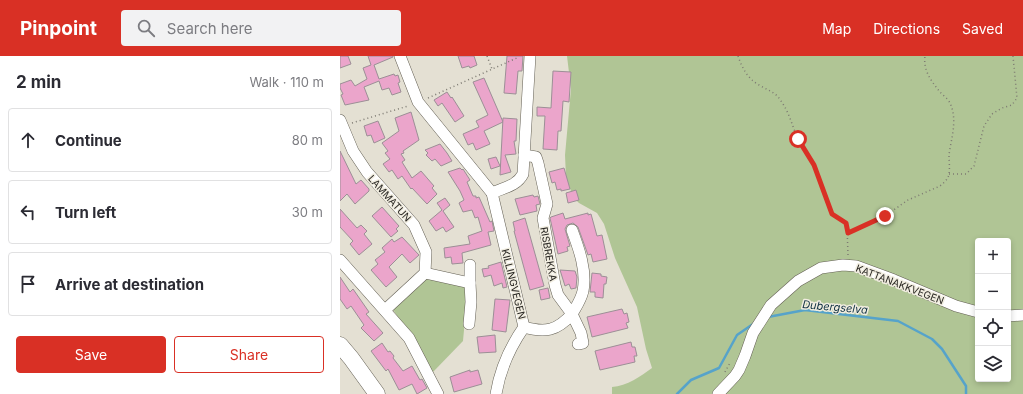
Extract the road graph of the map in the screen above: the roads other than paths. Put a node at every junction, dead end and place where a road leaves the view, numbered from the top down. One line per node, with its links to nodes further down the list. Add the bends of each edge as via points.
1 (400, 56): 5 (street, KILLINGVEGEN, via 418,102)
2 (530, 56): 4 (street)
3 (341, 123): 9 (street, LAMMATUN, via 353,151 366,172 414,225 426,252)
4 (524, 156): 5 (street, via 520,180); 13 (street, RISBREKKA, via 536,157 538,163 547,204 543,218 555,285 558,295)
5 (492, 193): 17 (street, KILLINGVEGEN)
6 (572, 230): 13 (street, via 584,273 583,292)
7 (340, 260): 11 (street)
8 (470, 265): 10 (street)
9 (425, 273): 10 (street); 11 (street)
10 (470, 283): 16 (street)
11 (385, 310): 21 (street, via 409,338)
12 (975, 311): 23 (street, KATTANAKKVEGEN, via 856,266 821,268 798,281 771,305 753,333 739,370)
13 (572, 314): 17 (street, via 565,322 554,328 536,330); 18 (street, RISBREKKA, via 583,343)
14 (1023, 315): 15 (street)
15 (1011, 316)
16 (470, 324)
17 (524, 327): 22 (street, KILLINGVEGEN, via 504,362)
18 (578, 344)
19 (340, 345): 20 (main road)
20 (377, 394)
21 (438, 394)
22 (496, 394)
23 (718, 394)

